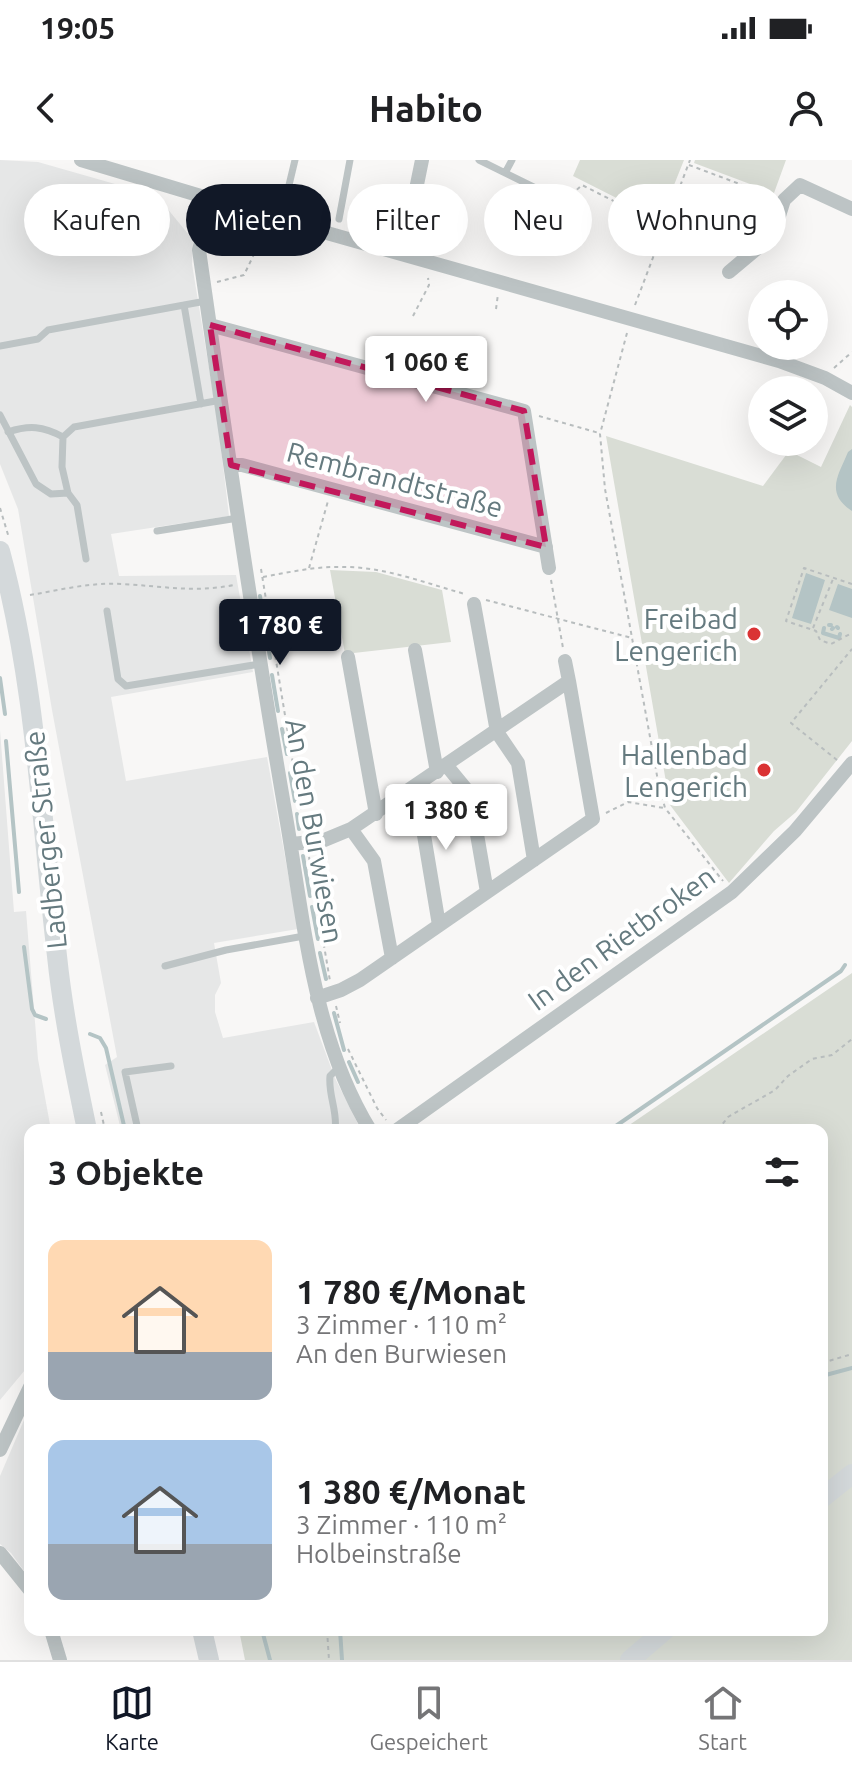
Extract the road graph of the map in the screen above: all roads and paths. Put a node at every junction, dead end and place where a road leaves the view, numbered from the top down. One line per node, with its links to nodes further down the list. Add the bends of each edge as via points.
1 (81, 160): 14 (street)
2 (295, 160): 9 (lane)
3 (350, 160): 17 (lane)
4 (422, 160): 10 (street)
5 (479, 160): 8 (lane)
6 (512, 160): 8 (lane)
7 (689, 162): 12 (path); 13 (path)
8 (505, 173): 11 (lane)
9 (289, 184)
10 (417, 184)
11 (527, 184)
12 (680, 184)
13 (744, 184)
14 (186, 192)
15 (786, 198): 16 (street, via 800,185)
16 (852, 209)
17 (339, 219)
18 (200, 256): 25 (street, An den Burwiesen)
19 (253, 256): 25 (path, via 244,275)
20 (413, 256): 23 (street)
21 (653, 256): 27 (path)
22 (748, 256): 24 (street)
23 (427, 260): 28 (path, via 429,285); 33 (street)
24 (729, 272)
25 (205, 293): 26 (lane); 30 (street, An den Burwiesen)
26 (184, 305): 31 (lane, via 48,330 38,339); 38 (lane)
27 (633, 313)
28 (413, 316)
29 (629, 324): 42 (path)
30 (210, 325): 37 (street, An den Burwiesen); 39 (street)
31 (0, 346)
32 (852, 352): 34 (path)
33 (819, 376)
34 (827, 376)
35 (828, 380): 36 (street)
36 (852, 393)
37 (221, 400): 38 (lane); 44 (street, An den Burwiesen)
38 (201, 404): 43 (lane, via 74,427)
39 (524, 411): 42 (path); 49 (street, Rembrandtstraße)
40 (0, 415): 41 (lane)
41 (8, 432): 43 (lane, via 38,427); 46 (lane, via 36,484 51,494)
42 (600, 434): 65 (path)
43 (63, 437): 46 (lane)
44 (231, 465): 45 (street, Rembrandtstraße); 47 (street, An den Burwiesen)
45 (331, 488): 49 (street, Rembrandtstraße); 54 (path)
46 (68, 493): 51 (lane, via 77,505)
47 (238, 518): 48 (lane); 57 (street, An den Burwiesen)
48 (157, 531)
49 (546, 547): 53 (street, Rembrandtstraße)
50 (0, 551): 97 (main road, Ladberger Straße, via 30,686 57,957)
51 (86, 559)
52 (260, 563): 55 (path)
53 (549, 568): 62 (path)
54 (308, 569): 55 (path); 62 (path, via 376,569)
55 (262, 577): 81 (path)
56 (833, 578): 58 (path); 63 (path); 63 (path, via 804,568 786,621)
57 (247, 582): 59 (path, via 206,590 93,584); 71 (street, An den Burwiesen)
58 (852, 584)
59 (30, 595)
60 (474, 604): 73 (street)
61 (107, 611): 71 (lane, via 116,672 126,686)
62 (557, 620): 65 (path); 70 (path)
63 (812, 630): 64 (path, via 831,644)
64 (851, 634): 66 (path)
65 (632, 638): 77 (path)
66 (852, 641)
67 (852, 649): 74 (path, via 791,723)
68 (415, 650): 75 (street)
69 (348, 657): 78 (street)
70 (565, 661): 72 (street)
71 (260, 664): 81 (street, An den Burwiesen)
72 (569, 681): 73 (street); 79 (street)
73 (497, 732): 75 (street); 82 (street, via 518,763)
74 (846, 763): 84 (street, In den Rietbroken, via 795,831)
75 (442, 769): 76 (street); 83 (street, via 470,794)
76 (404, 795): 78 (street); 85 (street, via 423,829)
77 (665, 808): 79 (path, via 628,802); 84 (path)
78 (376, 814): 80 (street)
79 (593, 819): 82 (street)
80 (351, 829): 81 (street, via 322,841); 87 (street, via 374,861)
81 (299, 843): 86 (street, An den Burwiesen); 89 (path)
82 (534, 860): 83 (street)
83 (487, 892): 85 (street)
84 (732, 892): 101 (street, In den Rietbroken)
85 (439, 925): 87 (street)
86 (307, 936): 88 (lane); 90 (street, An den Burwiesen)
87 (392, 958): 89 (street)
88 (165, 966)
89 (333, 993): 90 (street); 91 (path)
90 (317, 998): 95 (street, An den Burwiesen)
91 (342, 1032)
92 (852, 1039): 102 (path, via 832,1055 812,1059)
93 (345, 1041): 96 (path)
94 (171, 1066): 98 (lane, via 125,1072)
95 (338, 1068): 99 (lane, via 330,1076 329,1091); 100 (street, An den Burwiesen)
96 (386, 1119)
97 (86, 1124)
98 (137, 1124)
99 (336, 1124)
100 (367, 1124)
101 (405, 1124)
102 (723, 1124)
103 (852, 1354): 104 (path)
104 (828, 1361)
105 (24, 1400): 106 (street)
106 (0, 1450)
107 (852, 1474): 108 (main road)
108 (828, 1493)
109 (0, 1553): 110 (street)
110 (24, 1583)
111 (53, 1636): 115 (street)
112 (203, 1636): 116 (main road)
113 (327, 1636): 117 (path)
114 (658, 1636): 118 (main road)
115 (60, 1660)
116 (209, 1660)
117 (329, 1660)
118 (630, 1660)

